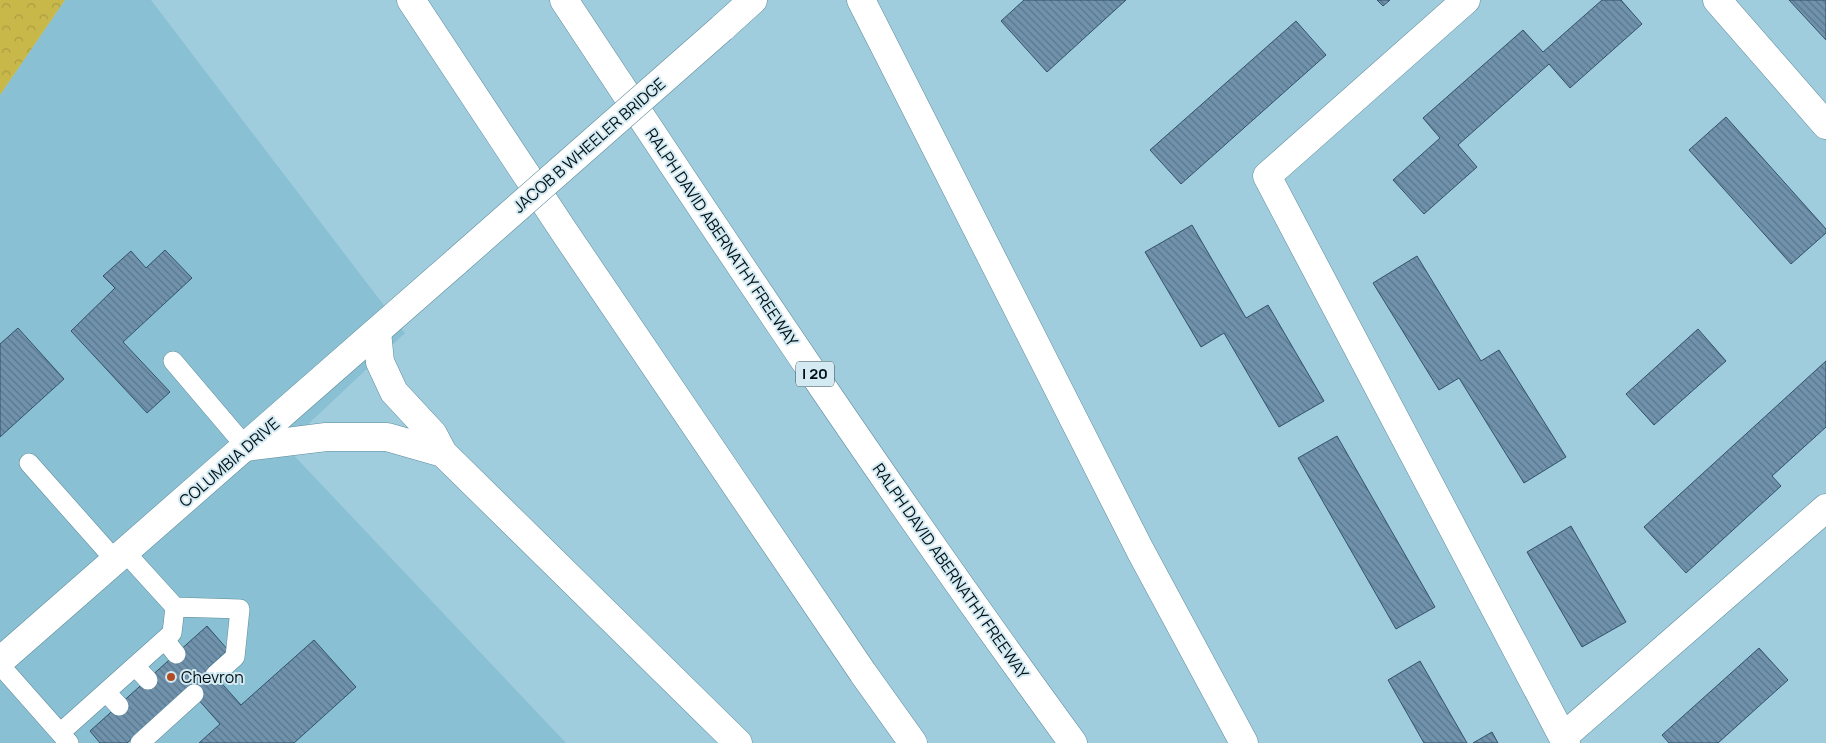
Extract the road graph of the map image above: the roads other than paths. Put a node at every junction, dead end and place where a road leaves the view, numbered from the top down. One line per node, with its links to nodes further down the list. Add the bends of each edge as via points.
1 (410, 0): 27 (main road)
2 (564, 0): 28 (main road, RALPH DAVID ABERNATHY FREEWAY / I 20, via 704,212 976,609)
3 (753, 0): 8 (main road, JACOB B WHEELER BRIDGE, bridge)
4 (861, 0): 29 (main road, via 1131,534)
5 (1466, 0): 25 (main road, via 1268,176)
6 (1717, 0): 7 (main road)
7 (1826, 125)
8 (457, 262): 9 (main road, COLUMBIA DRIVE)
9 (377, 332): 11 (main road, COLUMBIA DRIVE); 12 (main road, via 380,362 394,392 433,434)
10 (173, 361): 11 (lane)
11 (246, 447): 12 (main road, via 326,437 387,437); 15 (main road, COLUMBIA DRIVE)
12 (443, 453): 26 (main road)
13 (29, 463): 15 (lane)
14 (1826, 508): 25 (main road)
15 (120, 556): 16 (lane); 17 (main road, COLUMBIA DRIVE)
16 (175, 607): 19 (lane, via 240,609 235,657); 20 (lane, via 171,647 142,673)
17 (0, 661)
18 (0, 665): 24 (lane)
19 (215, 675)
20 (106, 692): 22 (lane); 24 (lane)
21 (194, 694): 23 (lane, via 173,708)
22 (119, 706)
23 (142, 737)
24 (65, 738)
25 (1565, 740)
26 (738, 743)
27 (913, 743)
28 (1073, 743)
29 (1244, 743)

